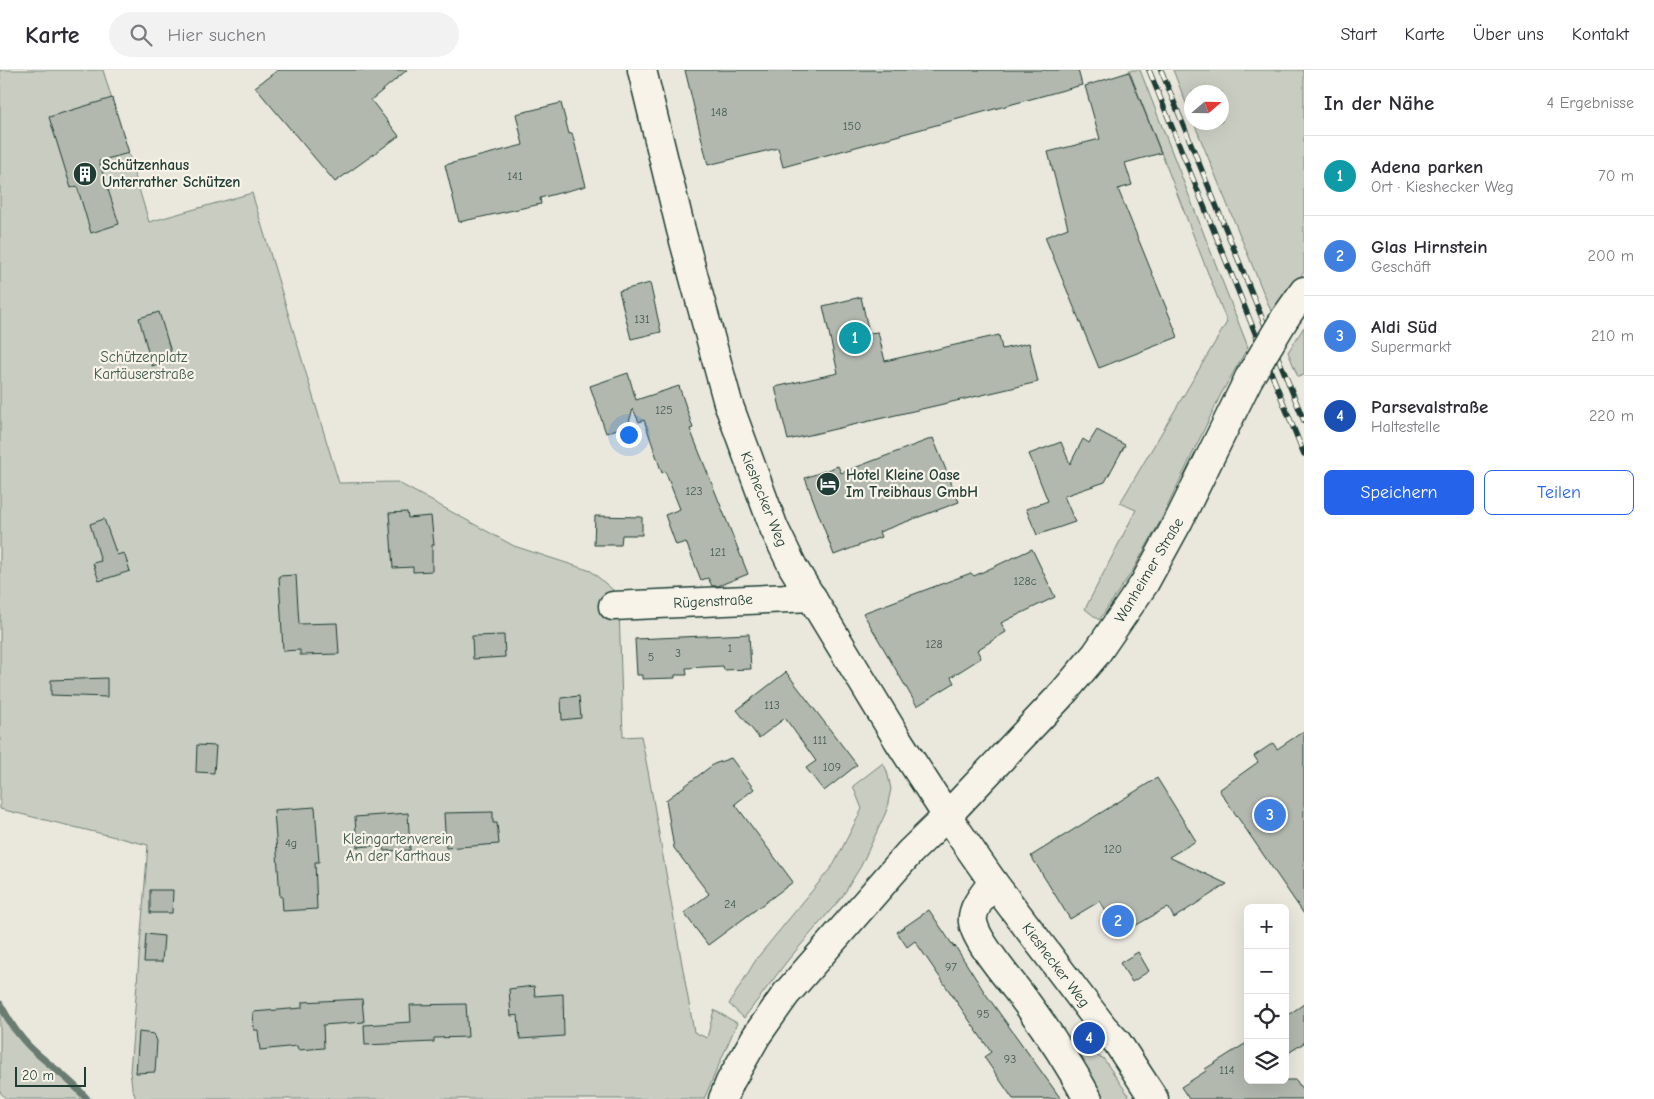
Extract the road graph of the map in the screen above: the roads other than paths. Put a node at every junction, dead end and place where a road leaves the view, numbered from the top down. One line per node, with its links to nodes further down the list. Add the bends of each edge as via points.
1 (642, 70): 3 (street, Kieshecker Weg, via 728,403 774,528)
2 (1304, 291): 5 (street, Wanheimer Straße, bridge, via 1249,378 1180,520 1144,584 1096,654 1063,693)
3 (812, 597): 4 (street, Rügenstraße); 5 (street, Kieshecker Weg)
4 (614, 606)
5 (947, 816): 6 (street, Kieshecker Weg); 7 (street, Wanheimer Straße, via 910,852 786,994 757,1035)
6 (993, 882): 8 (street, via 974,910 973,922 979,938 1027,1002); 9 (street, Kieshecker Weg, via 1117,1042)
7 (723, 1099)
8 (1088, 1099)
9 (1154, 1099)

